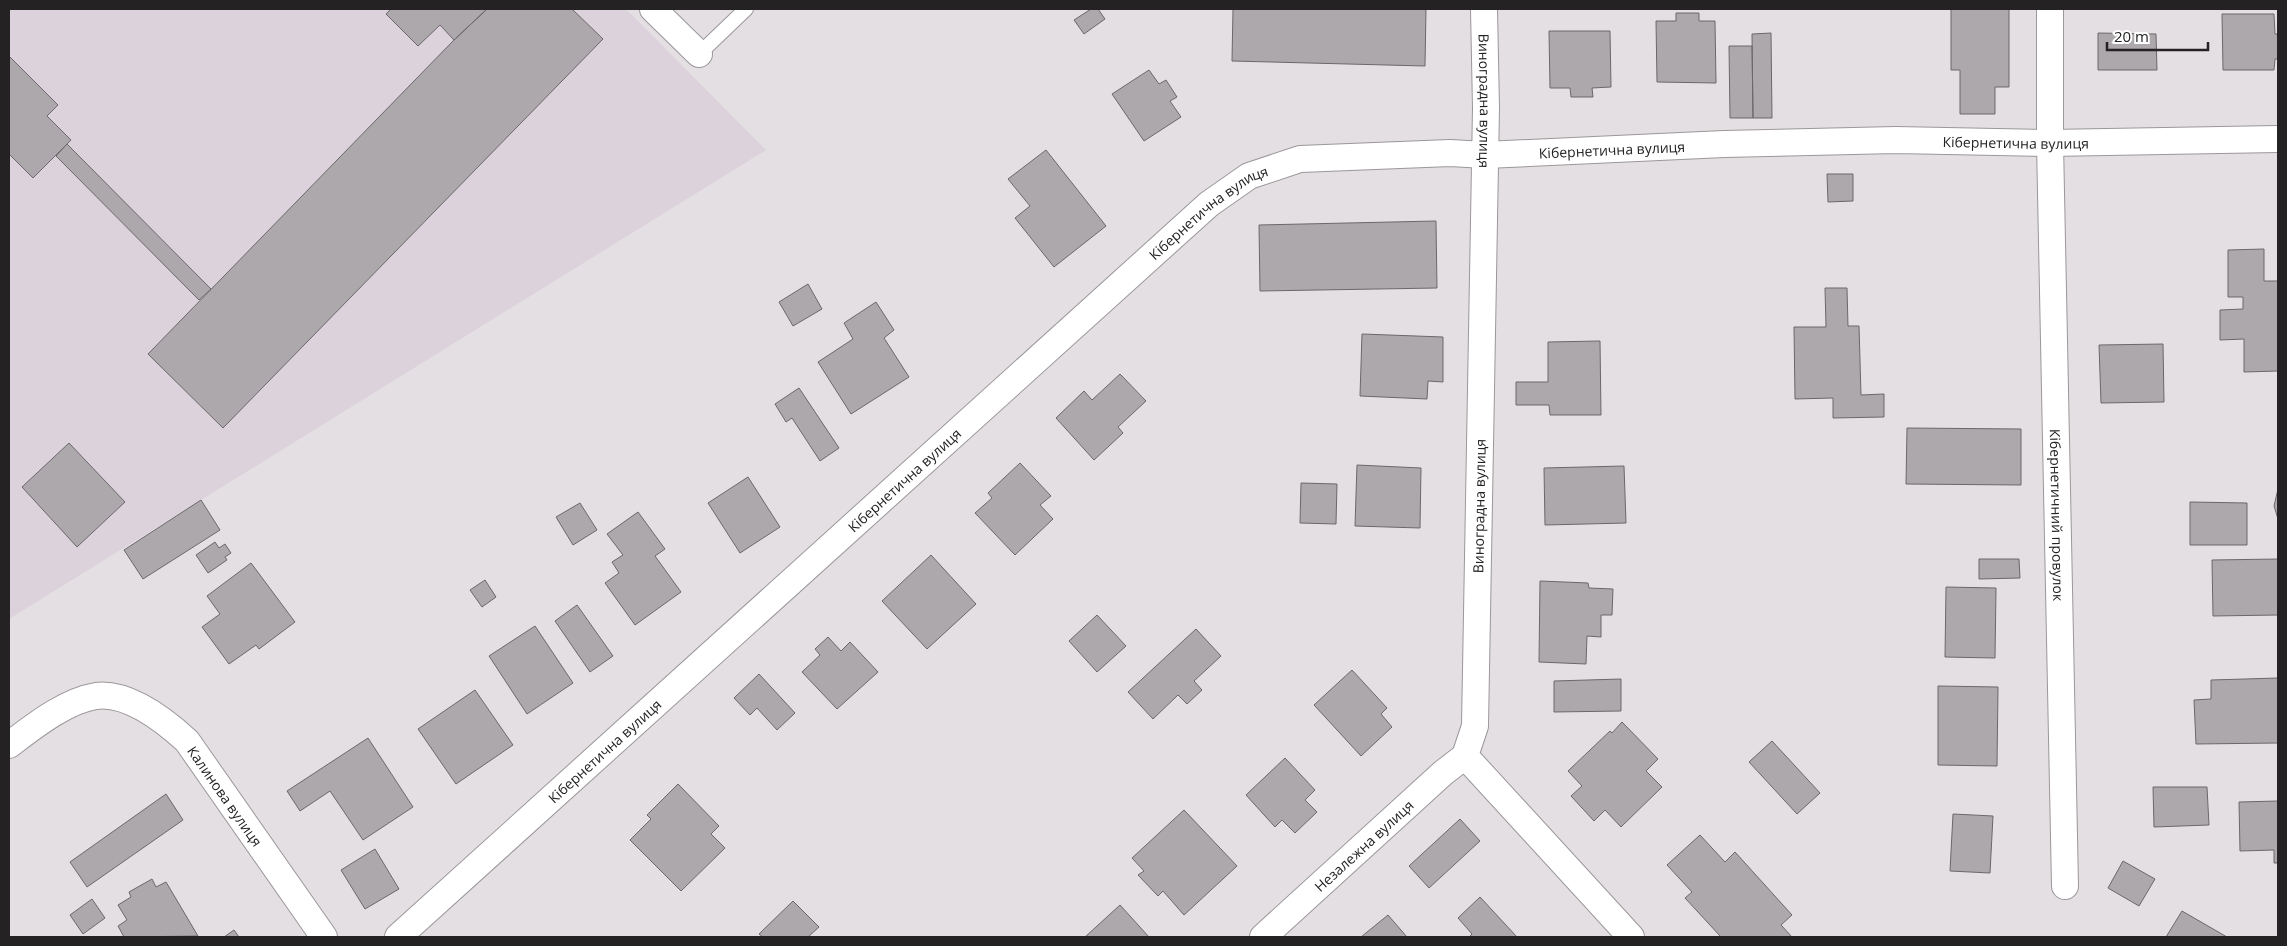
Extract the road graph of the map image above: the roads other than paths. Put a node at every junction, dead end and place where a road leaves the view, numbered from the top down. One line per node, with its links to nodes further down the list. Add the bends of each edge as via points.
1 (653, 9): 5 (street)
2 (746, 9): 5 (lane)
3 (1484, 9): 8 (street, Виноградна вулиця)
4 (2050, 9): 7 (street, Кібернетичний провулок)
5 (699, 54)
6 (2278, 139): 7 (street, Кібернетична вулиця)
7 (2050, 143): 8 (street, Кібернетична вулиця, via 1896,140); 11 (street, Кібернетичний провулок)
8 (1485, 155): 10 (street, Виноградна вулиця, via 1475,726); 13 (street, Кібернетична вулиця, via 1450,153 1300,159 1249,176 1209,204)
9 (9, 745): 12 (street, Калинова вулиця, via 56,711 96,696 122,699 160,717 187,741)
10 (1465, 756): 14 (street, Незалежна вулиця); 15 (street)
11 (2065, 886)
12 (324, 937)
13 (398, 937)
14 (1263, 937)
15 (1631, 937)

